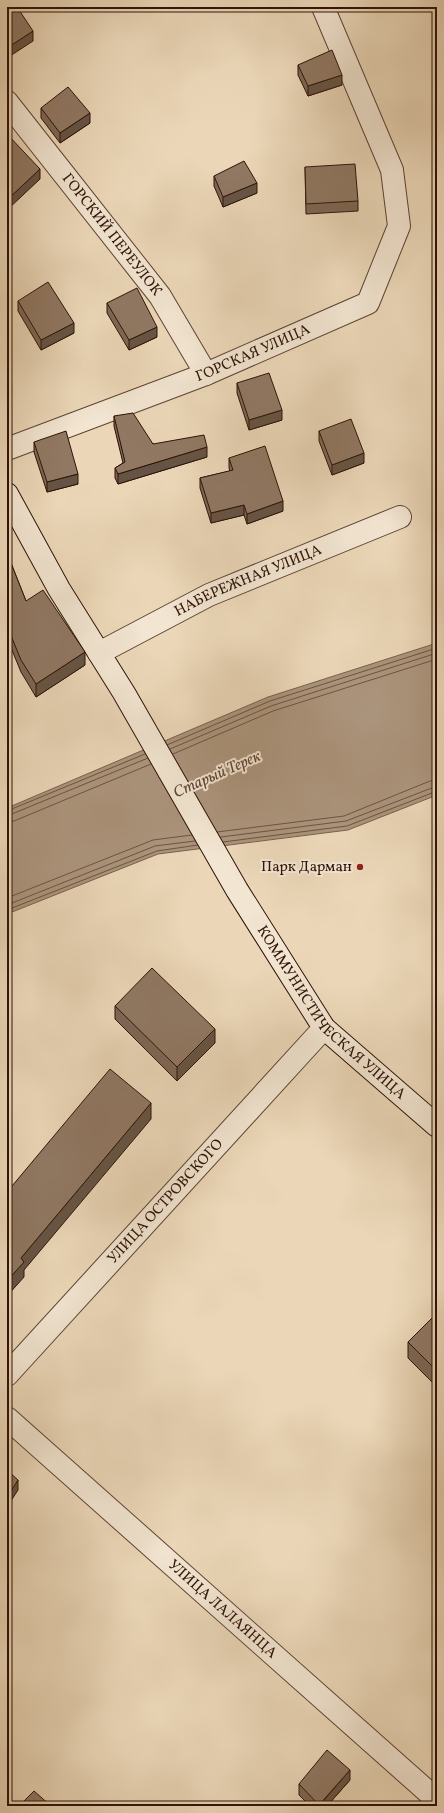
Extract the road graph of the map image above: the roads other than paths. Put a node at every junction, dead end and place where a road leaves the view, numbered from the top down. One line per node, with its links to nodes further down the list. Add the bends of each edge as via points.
1 (323, 7): 3 (street, ГОРСКАЯ УЛИЦА, via 392,170 399,226 368,303)
2 (8, 106): 3 (street, ГОРСКИЙ ПЕРЕУЛОК, via 160,296)
3 (206, 374): 4 (street, ГОРСКАЯ УЛИЦА)
4 (7, 449)
5 (7, 494): 7 (street, via 59,589)
6 (400, 517): 7 (street, НАБЕРЕЖНАЯ УЛИЦА, via 209,594)
7 (99, 653): 8 (street, КОММУНИСТИЧЕСКАЯ УЛИЦА, via 237,890)
8 (324, 1028): 9 (street, КОММУНИСТИЧЕСКАЯ УЛИЦА); 10 (street, УЛИЦА ОСТРОВСКОГО)
9 (437, 1126)
10 (7, 1375)
11 (7, 1418): 12 (street, УЛИЦА ЛАЛАЯНЦА)
12 (437, 1800)

